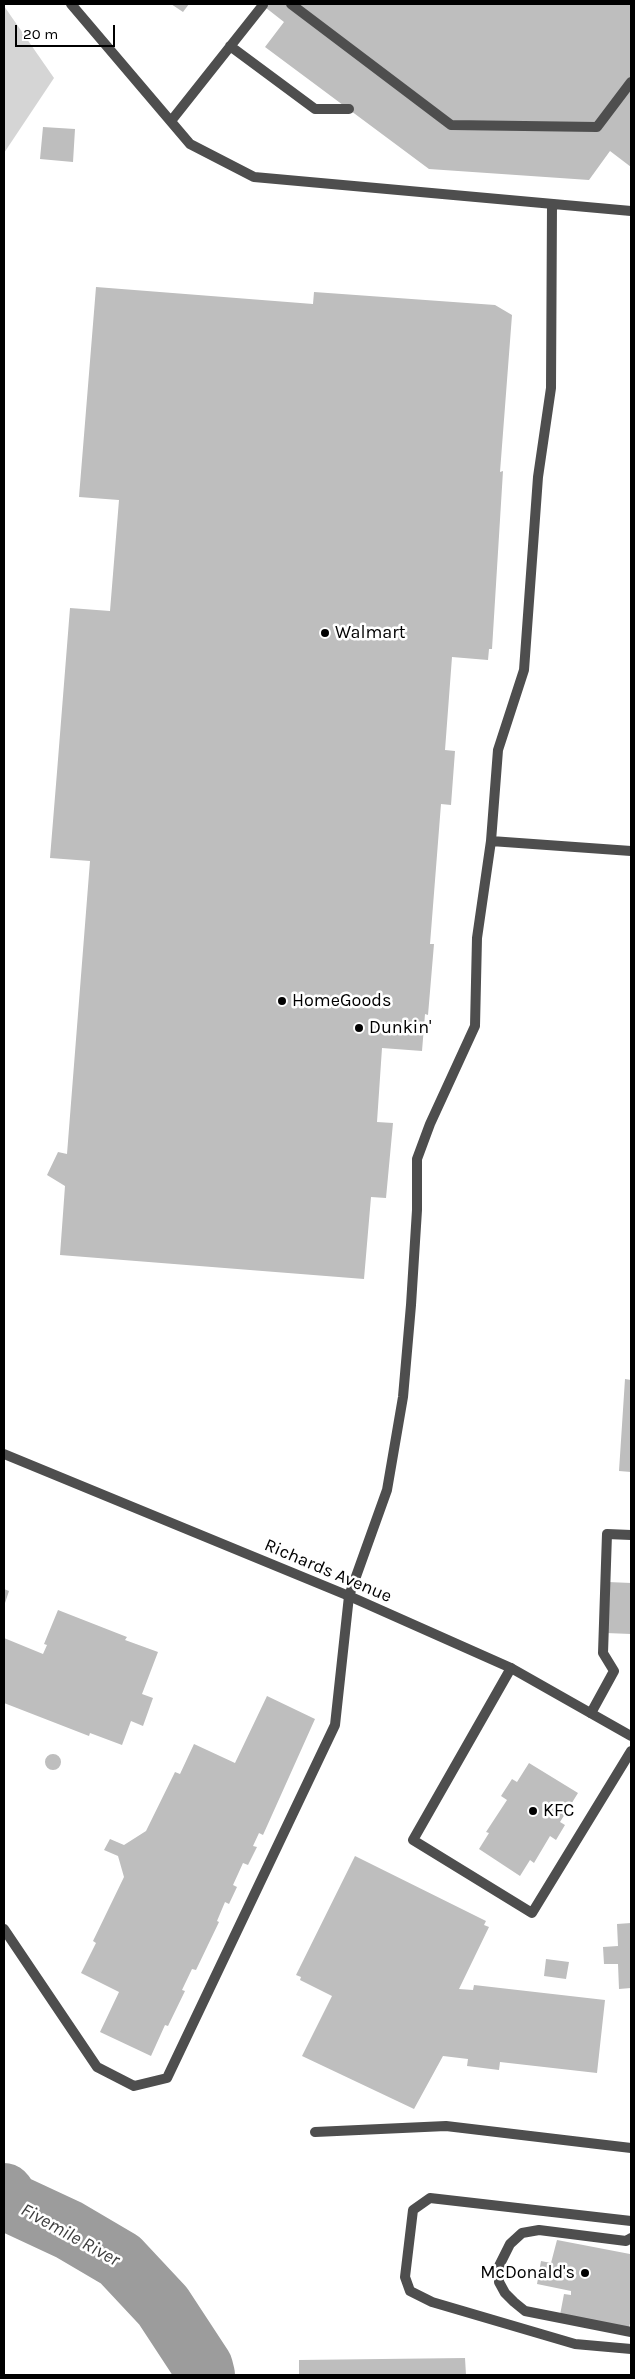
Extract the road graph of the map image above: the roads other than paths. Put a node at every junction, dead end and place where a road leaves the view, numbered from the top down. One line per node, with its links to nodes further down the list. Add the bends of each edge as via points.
1 (71, 4): 7 (street)
2 (291, 4): 5 (street, via 452,125 597,127)
3 (263, 6): 4 (street)
4 (230, 46): 6 (street, via 315,109); 7 (street)
5 (631, 82)
6 (349, 109)
7 (171, 121): 8 (street, via 190,144 254,177)
8 (552, 204): 9 (street); 10 (street, via 551,388 538,477 524,670 498,750)
9 (631, 211)
10 (491, 841): 11 (street); 14 (street, via 477,938 475,1026 417,1159 414,1267 403,1397 387,1490)
11 (631, 851)
12 (4, 1454): 14 (street, Richards Avenue)
13 (631, 1535): 16 (street, via 607,1534 603,1652 614,1671)
14 (349, 1596): 15 (street, Richards Avenue); 19 (street, via 335,1724 167,2078 134,2086 97,2067)
15 (512, 1668): 16 (street, Richards Avenue); 18 (street, via 413,1840 532,1913)
16 (591, 1713): 17 (street, Richards Avenue)
17 (631, 1736)
18 (631, 1751)
19 (4, 1929)
20 (316, 2132): 21 (street, via 446,2126)
21 (631, 2148)
22 (631, 2221): 25 (street, via 430,2198 413,2210 405,2277 410,2291 432,2302 575,2344)
23 (631, 2238): 24 (street, via 626,2241 539,2230 522,2233 510,2244 499,2266 499,2282 505,2293 525,2310)
24 (631, 2332)
25 (631, 2349)

